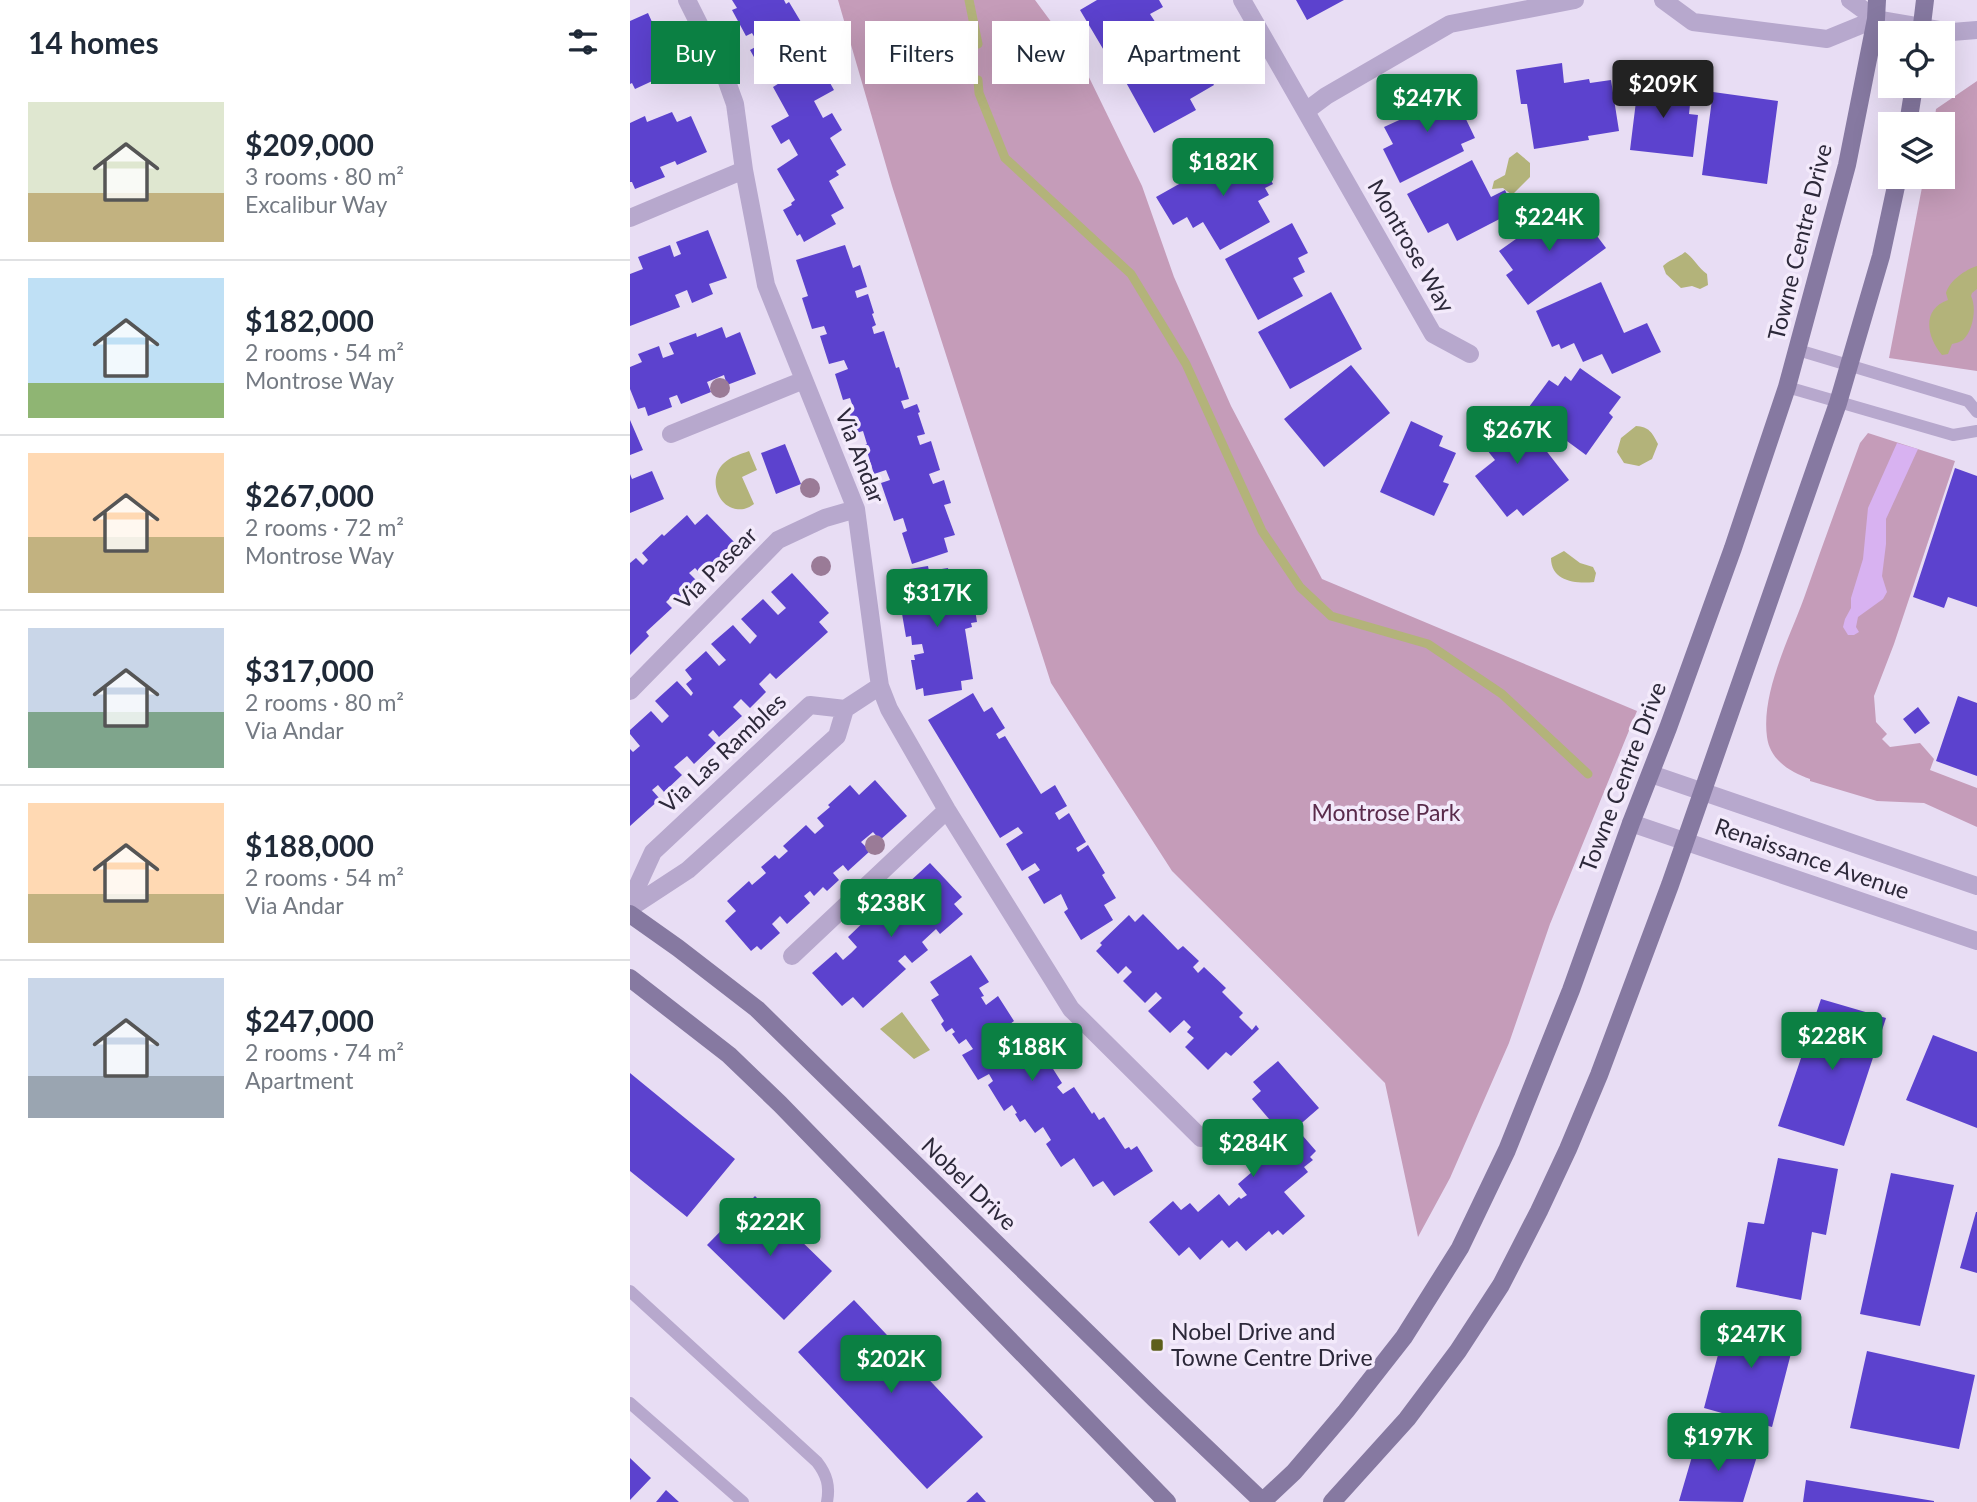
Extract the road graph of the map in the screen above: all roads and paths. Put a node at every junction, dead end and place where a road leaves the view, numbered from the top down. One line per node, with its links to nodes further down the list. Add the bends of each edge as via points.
1 (687, 0): 14 (street, Via Andar, via 735,104)
2 (1242, 0): 13 (street, Montrose Way)
3 (1576, 0): 13 (street, via 1450,24)
4 (1663, 0): 8 (street, via 1693,22 1827,39)
5 (1850, 0): 8 (street)
6 (1877, 0): 8 (main road, Towne Centre Drive)
7 (1924, 0): 10 (main road)
8 (1876, 19): 9 (street); 17 (main road, Towne Centre Drive, via 1847,165)
9 (1884, 21)
10 (1922, 21)
11 (1977, 30): 12 (street)
12 (1955, 32)
13 (1306, 111): 18 (street, Montrose Way, via 1433,334)
14 (744, 170): 16 (street); 20 (street, Via Andar, via 766,285)
15 (1895, 189): 19 (main road)
16 (630, 218)
17 (1798, 350): 19 (lane); 21 (main road, Towne Centre Drive)
18 (1470, 354)
19 (1849, 365): 22 (main road); 23 (lane, via 1968,401)
20 (804, 380): 25 (street); 26 (street, Via Andar)
21 (1787, 387): 22 (lane); 30 (main road, Towne Centre Drive)
22 (1838, 403): 24 (lane, via 1953,435); 31 (main road)
23 (1977, 412)
24 (1977, 431)
25 (671, 434)
26 (856, 509): 27 (street, Via Andar); 28 (street, Via Pasear, via 778,540)
27 (880, 686): 29 (street); 32 (street, Via Andar)
28 (630, 691)
29 (845, 709): 36 (street, Via Las Rambles, via 810,705 653,852); 37 (street, via 837,736 688,870)
30 (1651, 774): 31 (street, Renaissance Avenue); 33 (main road, Towne Centre Drive)
31 (1702, 793): 34 (main road); 35 (street, Renaissance Avenue)
32 (947, 810): 40 (street); 42 (street, Via Andar, via 1072,1009)
33 (1631, 823): 34 (street, Renaissance Avenue); 48 (main road, Towne Centre Drive, via 1507,1150 1460,1248 1404,1338 1294,1472)
34 (1684, 841): 39 (street, Renaissance Avenue); 49 (main road, via 1599,1075 1501,1285 1407,1419)
35 (1977, 886)
36 (630, 902)
37 (630, 908)
38 (630, 914): 48 (main road, Nobel Drive, via 757,1009)
39 (1977, 941)
40 (792, 956)
41 (630, 978): 47 (main road, via 729,1055)
42 (1201, 1138)
43 (630, 1291): 46 (lane, via 817,1462 829,1487)
44 (630, 1403): 45 (lane)
45 (743, 1502)
46 (827, 1502)
47 (1167, 1502)
48 (1263, 1502)
49 (1332, 1502)

